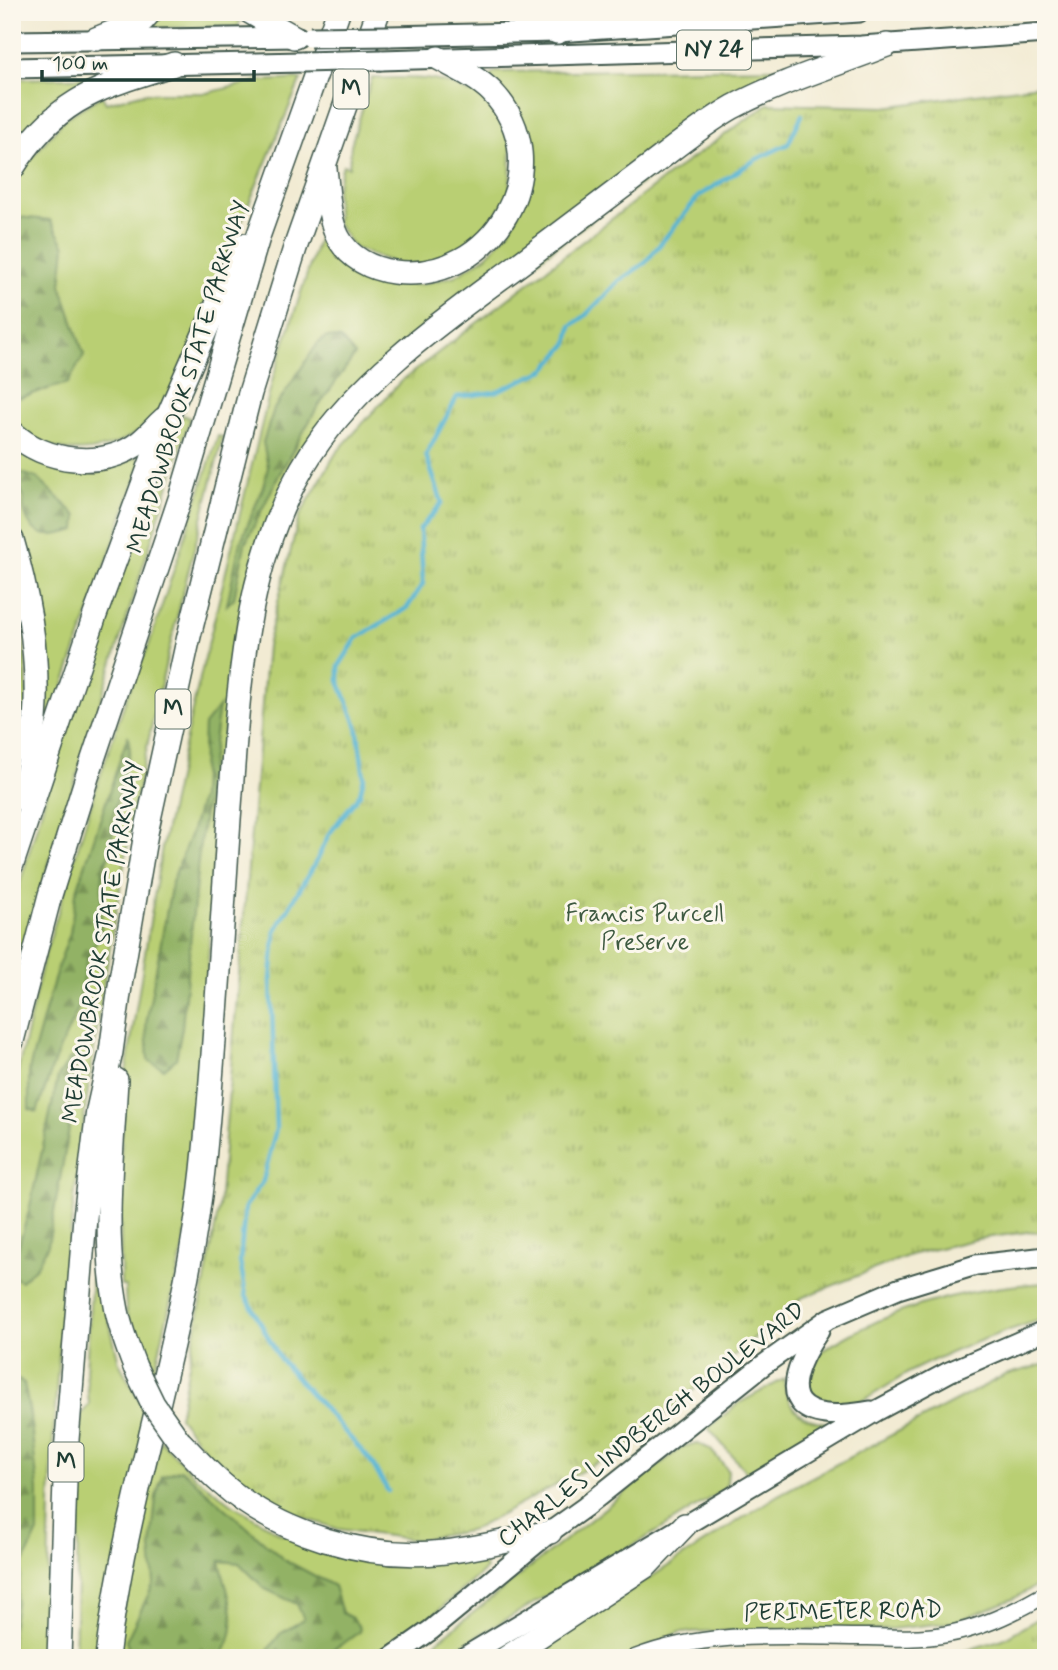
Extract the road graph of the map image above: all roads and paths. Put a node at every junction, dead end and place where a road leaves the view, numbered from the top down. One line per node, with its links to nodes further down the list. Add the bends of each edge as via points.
1 (150, 12): 10 (highway, via 143,20)
2 (250, 12): 9 (highway)
3 (338, 12): 16 (highway, MEADOWBROOK STATE PARKWAY / M)
4 (378, 12): 17 (highway, MEADOWBROOK STATE PARKWAY / M)
5 (595, 12): 7 (highway)
6 (859, 12): 7 (main road, NY 24)
7 (557, 32): 9 (main road, NY 24, bridge)
8 (1046, 33): 12 (main road, NY 24)
9 (302, 37): 10 (main road, NY 24)
10 (96, 39): 11 (main road, NY 24)
11 (12, 41)
12 (887, 45): 13 (main road, NY 24); 34 (highway, via 777,86 730,109 673,148 408,350 338,418 295,482 261,569 241,668 203,1172 187,1278 125,1546)
13 (438, 58): 14 (main road, NY 24, bridge); 17 (highway, via 492,92 514,128 519,154 514,199 486,243 464,260 439,270 411,274 366,264 338,236)
14 (174, 64): 15 (main road, NY 24); 18 (highway, via 80,98 52,118)
15 (12, 68)
16 (309, 95): 19 (highway); 25 (highway, MEADOWBROOK STATE PARKWAY / M, via 259,234 181,496 87,777)
17 (324, 165): 24 (highway, MEADOWBROOK STATE PARKWAY / M, via 250,393 189,636 146,833)
18 (12, 169)
19 (169, 414): 20 (highway, via 139,443 100,458 64,458 27,444); 23 (highway, via 95,615)
20 (12, 432)
21 (12, 540): 22 (highway, via 34,644 36,688 35,720)
22 (12, 856)
23 (12, 864)
24 (116, 1017): 31 (highway, bridge, via 110,1211 117,1310 135,1367 179,1441 220,1483 269,1516 352,1547 444,1552); 33 (highway, MEADOWBROOK STATE PARKWAY / M, via 98,1110 85,1217 67,1440)
25 (12, 1041)
26 (1046, 1257): 27 (main road, CHARLES LINDBERGH BOULEVARD, via 976,1265 898,1289)
27 (828, 1319): 29 (main road, via 797,1369 794,1381 800,1400 808,1408 828,1414); 31 (main road, CHARLES LINDBERGH BOULEVARD)
28 (1046, 1330): 29 (main road)
29 (878, 1410): 30 (main road)
30 (685, 1525): 36 (main road); 37 (highway, via 646,1566)
31 (550, 1532): 35 (main road, CHARLES LINDBERGH BOULEVARD)
32 (1046, 1594): 38 (street, PERIMETER ROAD, via 980,1626 945,1634 726,1637 680,1644)
33 (59, 1658)
34 (107, 1658)
35 (391, 1658)
36 (463, 1658)
37 (506, 1658)
38 (635, 1658)

